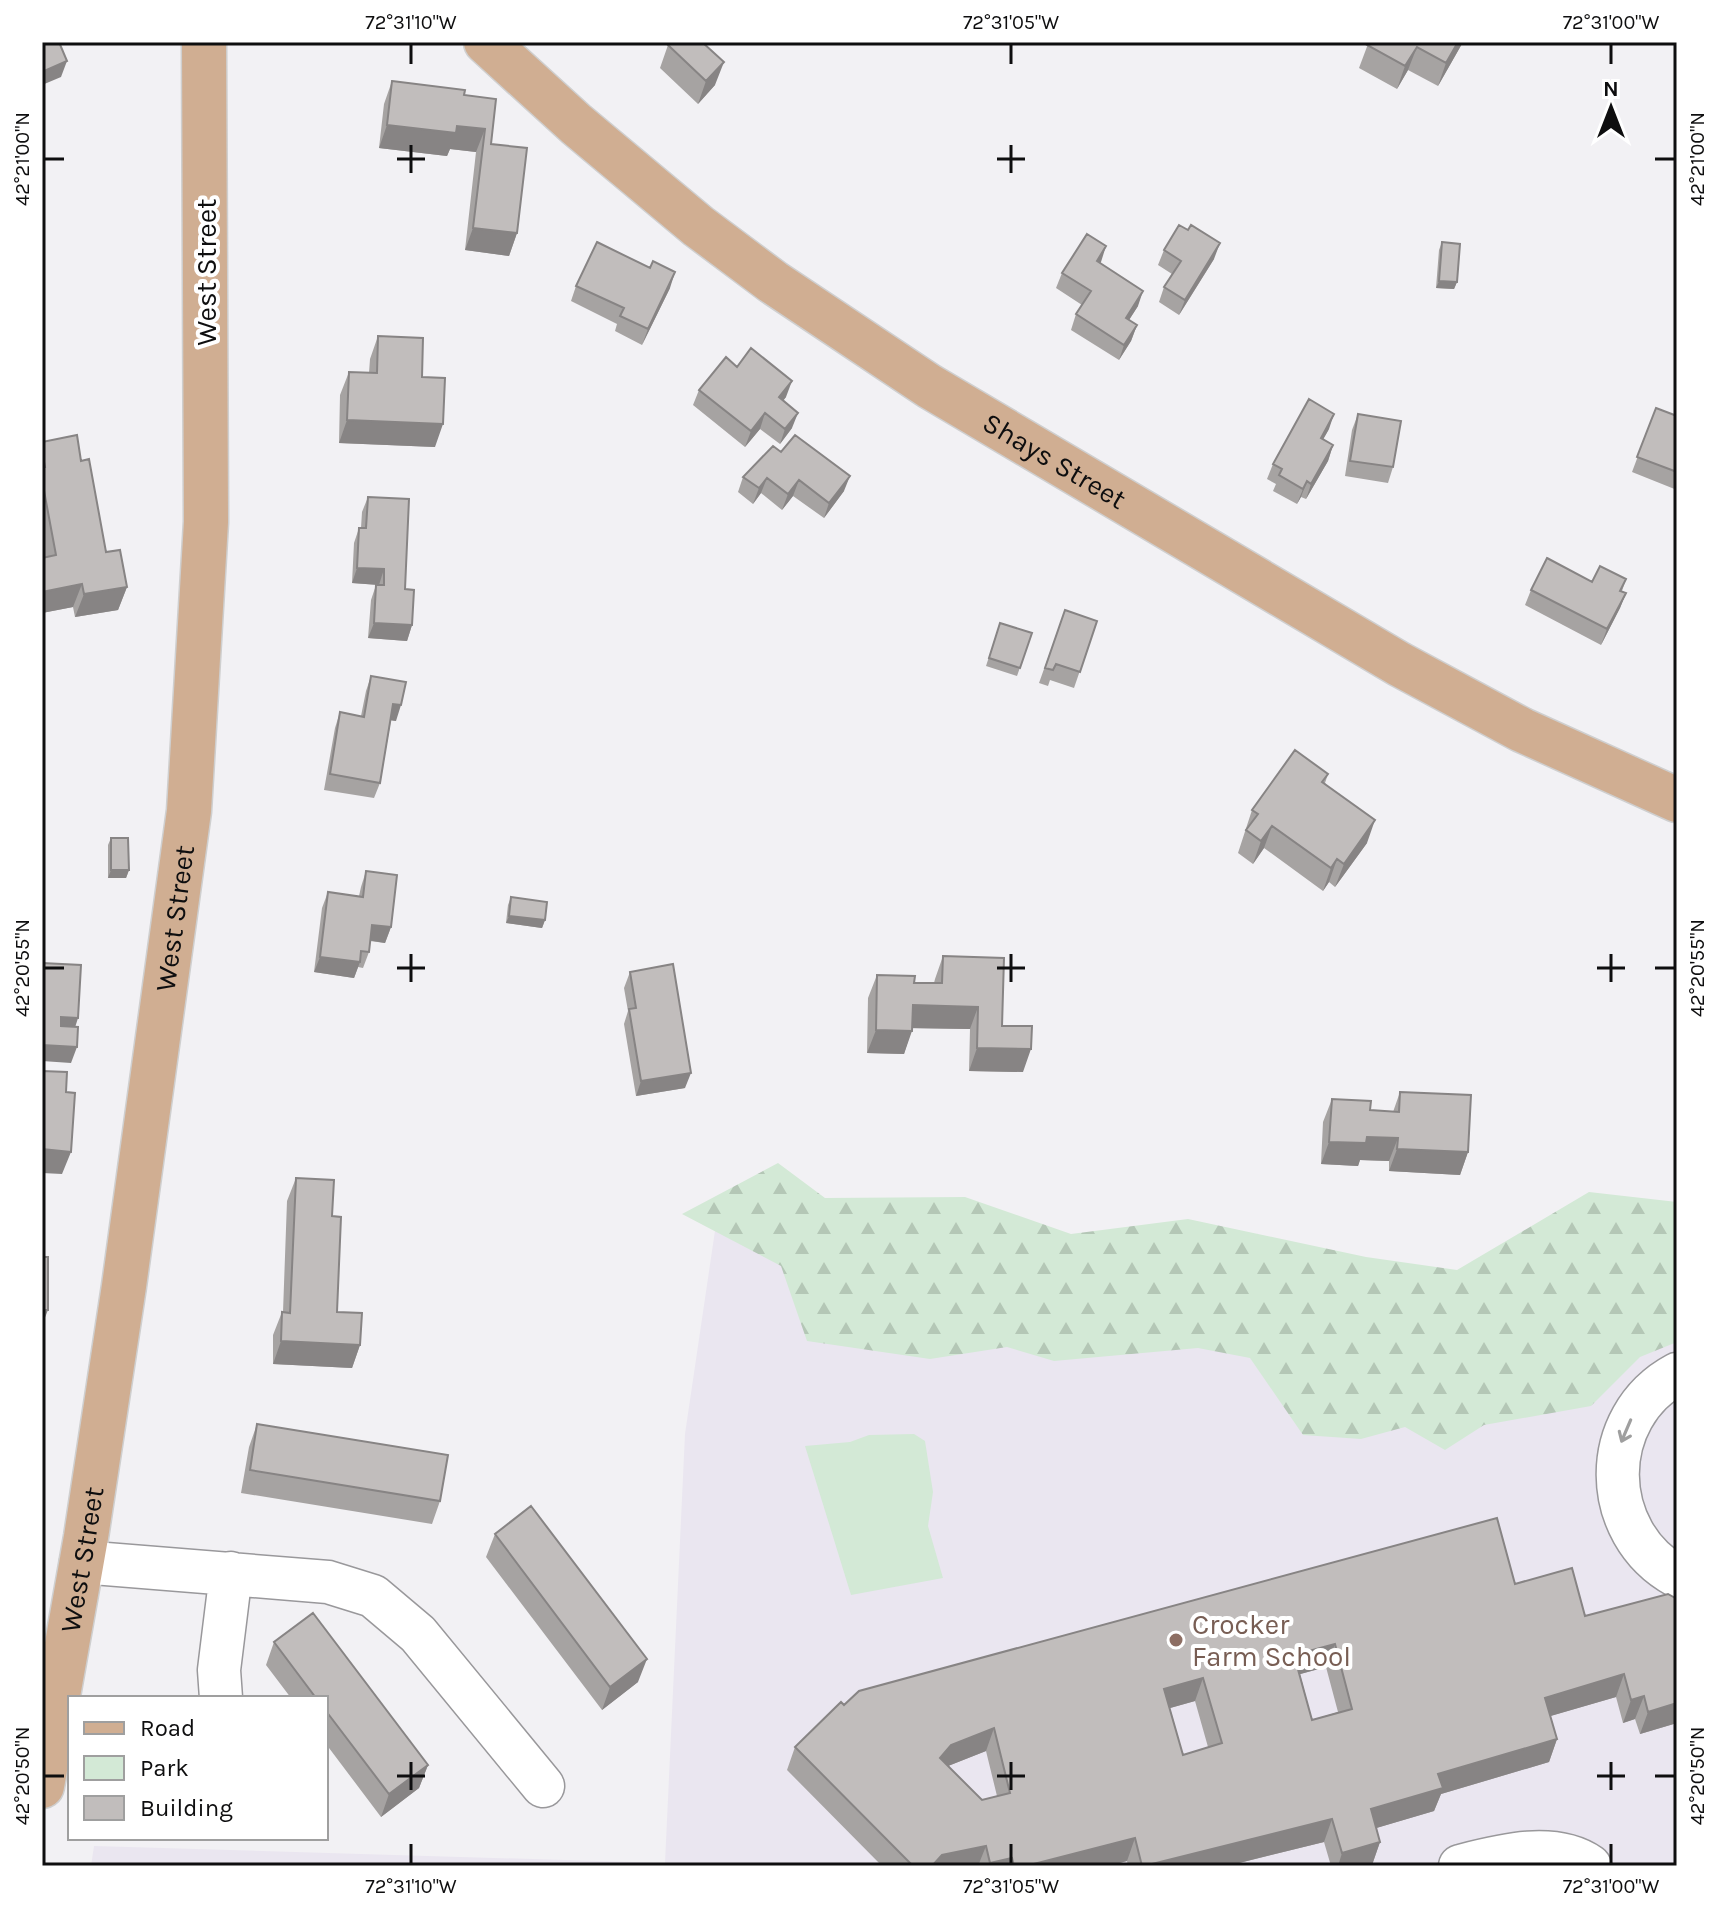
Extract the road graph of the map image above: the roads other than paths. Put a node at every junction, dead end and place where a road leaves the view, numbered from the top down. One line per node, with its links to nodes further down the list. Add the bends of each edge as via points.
1 (204, 42): 5 (main road, West Street, via 208,437 193,770 167,993)
2 (486, 42): 3 (main road, Shays Street, via 698,226 929,386 1388,658 1522,730)
3 (1677, 800)
4 (1677, 1374): 7 (lane, one-way to 7, via 1657,1387 1634,1414 1616,1467 1620,1503 1634,1537)
5 (81, 1562): 6 (lane); 9 (main road, West Street)
6 (231, 1573): 8 (lane); 10 (lane, via 349,1586 384,1603 429,1646)
7 (1677, 1576)
8 (221, 1696)
9 (42, 1786)
10 (543, 1786)
11 (1460, 1866): 12 (lane, via 1549,1853 1575,1857)
12 (1590, 1866)

